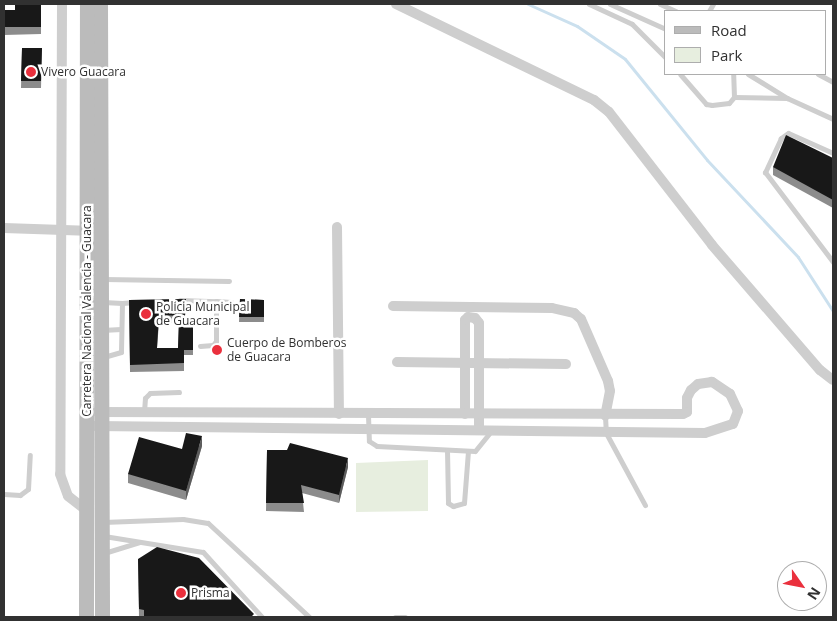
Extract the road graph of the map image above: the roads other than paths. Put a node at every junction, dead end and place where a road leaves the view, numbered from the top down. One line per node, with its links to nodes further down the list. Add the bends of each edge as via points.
1 (62, 4): 22 (street)
2 (87, 4): 23 (main road, Carretera Nacional Valencia - Guacara)
3 (100, 4): 23 (main road, Carretera Nacional Valencia - Guacara)
4 (396, 4): 44 (street, via 594,100 609,112 712,245 820,370)
5 (589, 4): 10 (lane, via 632,24)
6 (610, 4): 9 (lane)
7 (660, 4): 8 (lane)
8 (674, 10)
9 (664, 28)
10 (664, 56)
11 (681, 75): 16 (lane, via 706,104 722,105)
12 (732, 75): 16 (lane)
13 (750, 75): 17 (lane)
14 (820, 75): 15 (lane)
15 (833, 82)
16 (734, 97): 17 (lane)
17 (787, 98): 18 (lane)
18 (833, 119)
19 (833, 153): 24 (lane, via 788,133 781,138 765,172)
20 (337, 227): 47 (street)
21 (4, 228): 22 (street)
22 (59, 230): 23 (street); 62 (street, via 60,474 68,496)
23 (94, 231): 25 (main road, Carretera Nacional Valencia - Guacara); 29 (main road, Carretera Nacional Valencia - Guacara)
24 (833, 262)
25 (103, 279): 26 (lane); 30 (main road, Carretera Nacional Valencia - Guacara)
26 (229, 281)
27 (174, 301): 28 (lane)
28 (216, 301): 32 (lane); 37 (lane, via 216,341 213,345)
29 (86, 302): 30 (lane); 36 (main road, Carretera Nacional Valencia - Guacara)
30 (102, 302): 33 (lane); 36 (main road, Carretera Nacional Valencia - Guacara)
31 (148, 302): 33 (lane)
32 (231, 302)
33 (122, 303): 35 (lane)
34 (393, 306): 51 (street, via 552,308 574,313 581,319 608,382 610,391)
35 (121, 329): 36 (lane); 38 (lane, via 121,352)
36 (94, 331): 38 (main road, Carretera Nacional Valencia - Guacara); 39 (main road, Carretera Nacional Valencia - Guacara)
37 (200, 346)
38 (101, 357): 39 (lane); 52 (main road, Carretera Nacional Valencia - Guacara)
39 (86, 358): 52 (main road, Carretera Nacional Valencia - Guacara)
40 (397, 362): 42 (street)
41 (479, 363): 42 (street); 42 (street, via 478,320 468,317 465,320); 43 (street); 50 (street)
42 (465, 364): 48 (street)
43 (566, 364)
44 (833, 380)
45 (179, 392): 46 (lane, via 150,393 145,398)
46 (144, 412): 47 (street); 52 (street)
47 (339, 414): 49 (street)
48 (465, 414): 49 (street); 50 (street)
49 (368, 415): 53 (lane)
50 (479, 415): 51 (street); 54 (street)
51 (605, 416): 56 (lane); 56 (street, via 685,414 691,390 706,382 724,387 738,412 733,424 705,432)
52 (94, 419): 53 (street); 62 (main road, Carretera Nacional Valencia - Guacara); 63 (main road, Carretera Nacional Valencia - Guacara)
53 (367, 430): 54 (street); 57 (lane, via 372,445)
54 (479, 430): 55 (street)
55 (491, 431): 56 (street); 58 (lane, via 479,449)
56 (606, 433): 61 (lane)
57 (447, 450): 58 (lane); 58 (lane, via 448,503 452,506 464,503)
58 (468, 450)
59 (30, 455): 60 (lane, via 28,489 20,495)
60 (4, 494)
61 (645, 505)
62 (87, 511): 66 (main road, Carretera Nacional Valencia - Guacara)
63 (101, 529): 64 (lane); 65 (main road, Carretera Nacional Valencia - Guacara); 69 (lane, via 183,519 208,524)
64 (139, 542): 65 (lane); 68 (lane, via 203,552)
65 (101, 554): 67 (main road, Carretera Nacional Valencia - Guacara)
66 (86, 617)
67 (102, 617)
68 (262, 617)
69 (309, 617)
70 (395, 617): 71 (lane)
71 (405, 617)

